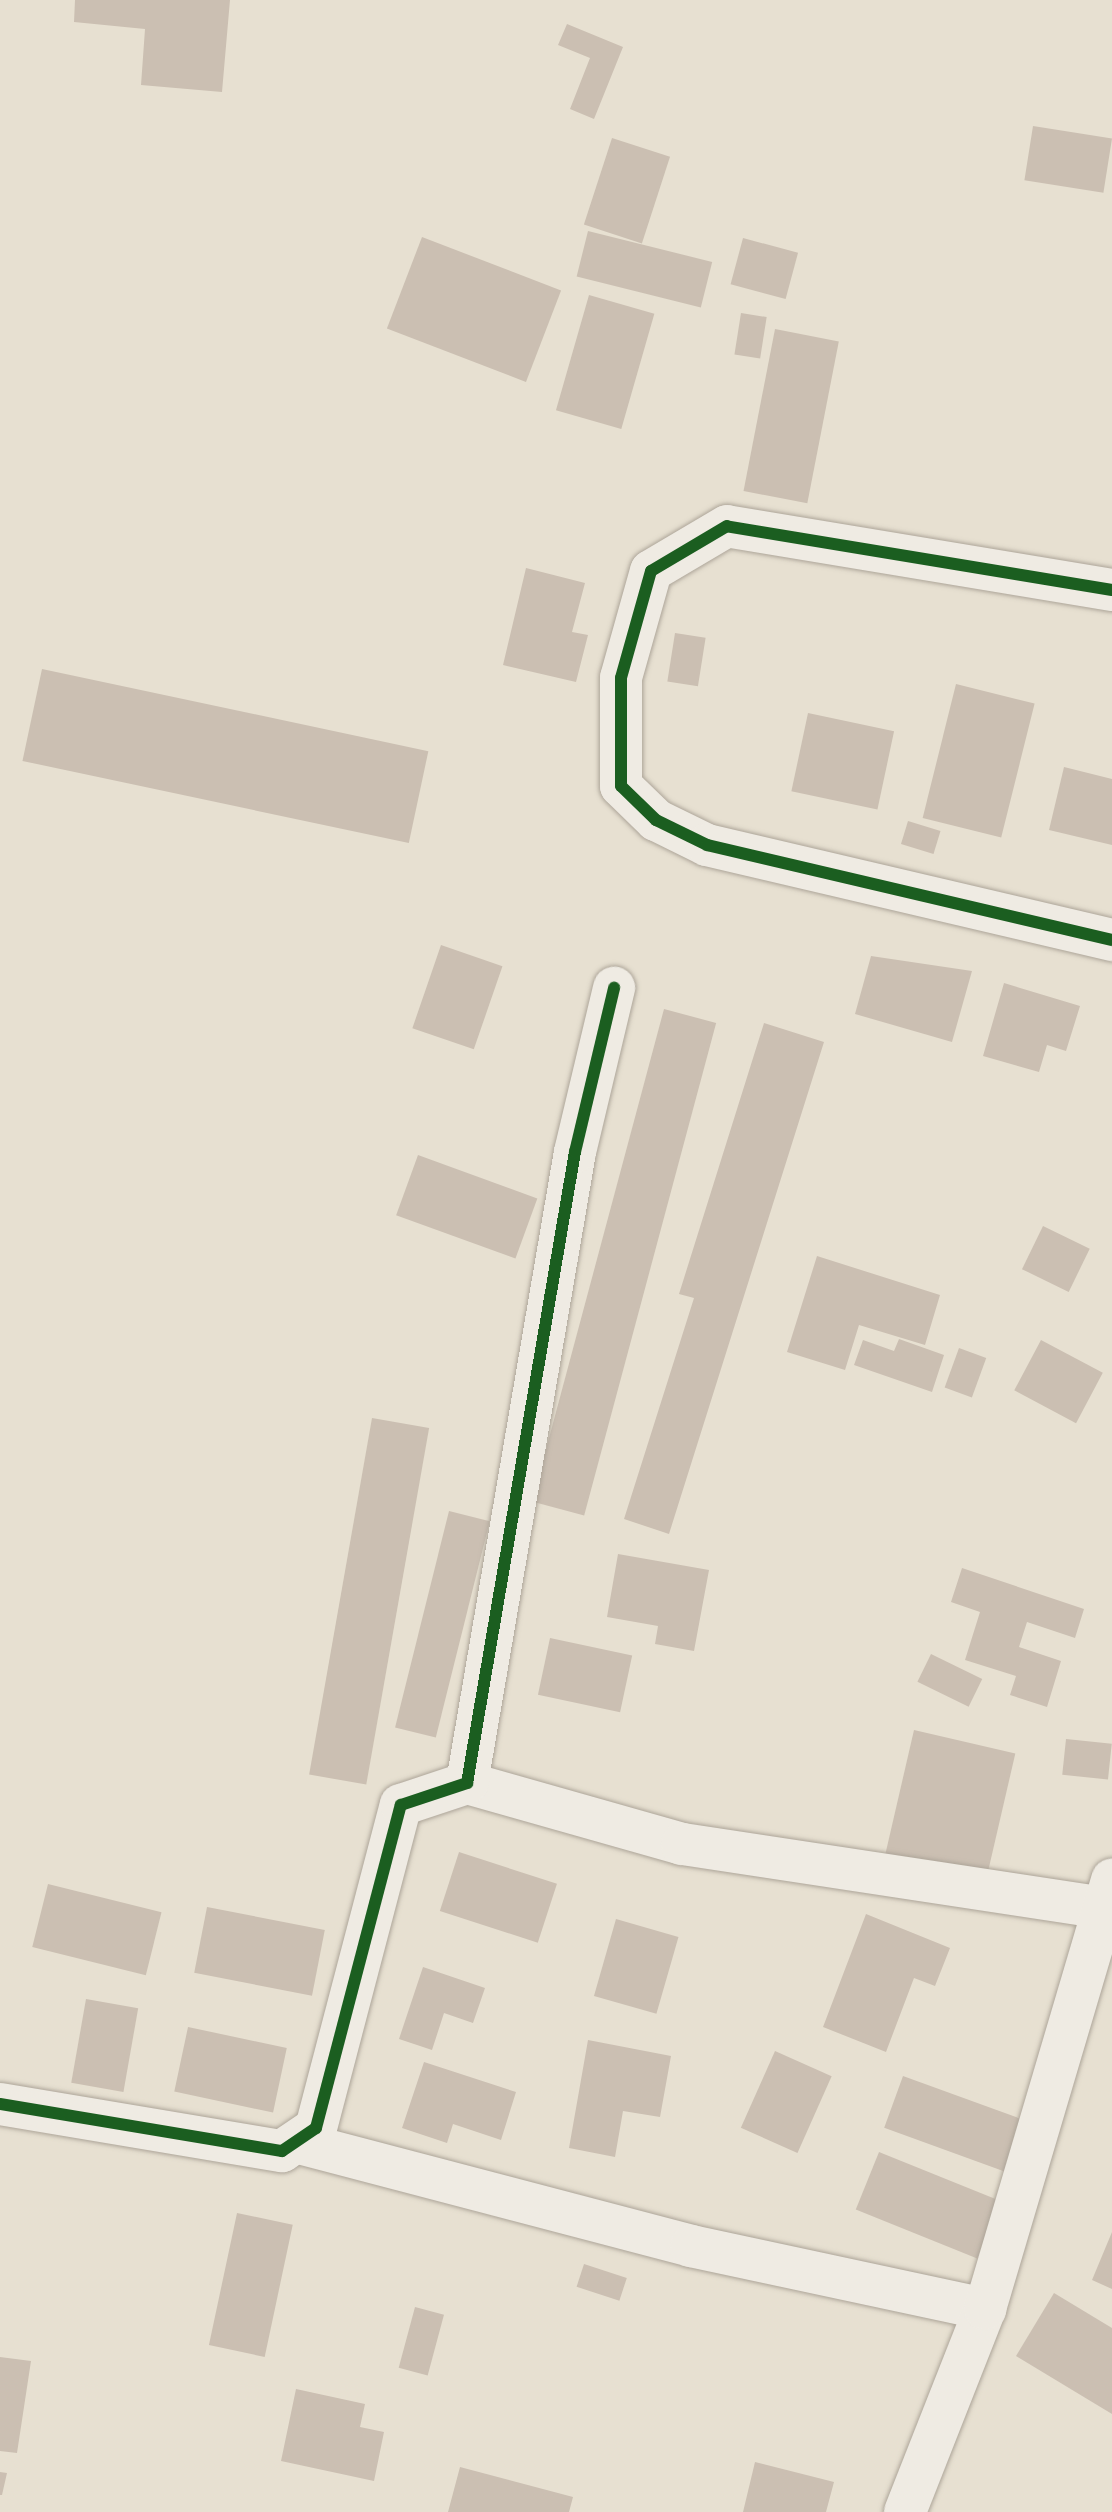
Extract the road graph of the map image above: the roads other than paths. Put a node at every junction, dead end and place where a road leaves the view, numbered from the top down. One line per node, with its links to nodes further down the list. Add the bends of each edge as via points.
1 (1112, 590): 2 (street, via 727,526 651,571 620,696 621,786 656,820 707,845)
2 (1112, 940)
3 (614, 988): 4 (street, via 574,1152)
4 (467, 1783): 5 (street, via 682,1844); 7 (street, via 401,1805 316,2128)
5 (1109, 1893): 8 (street)
6 (0, 2104): 7 (street, via 282,2151)
7 (303, 2144): 8 (street, via 691,2246)
8 (985, 2309): 9 (street)
9 (906, 2512)

